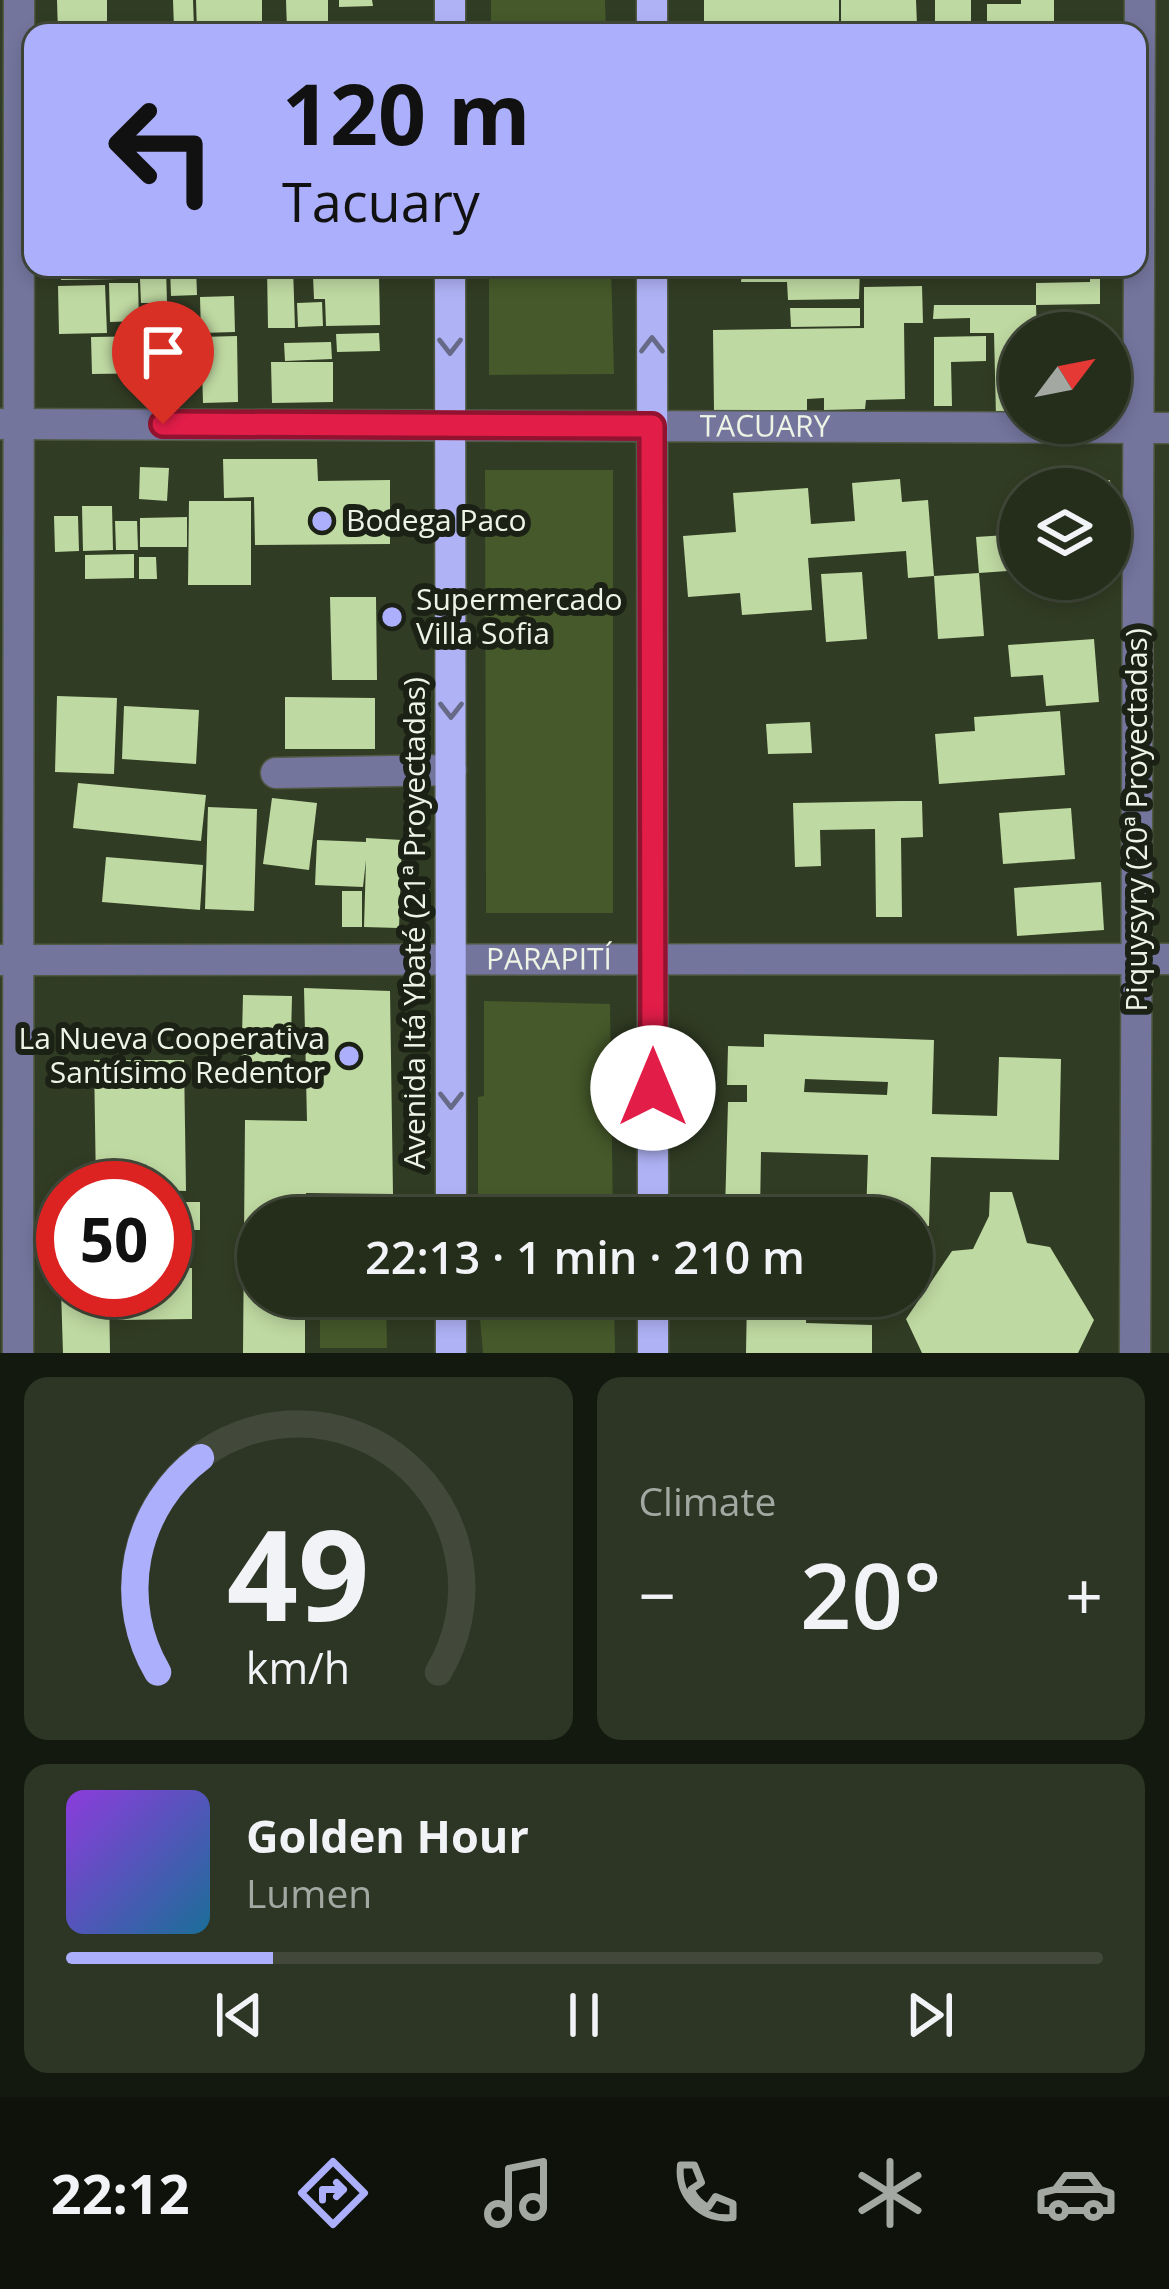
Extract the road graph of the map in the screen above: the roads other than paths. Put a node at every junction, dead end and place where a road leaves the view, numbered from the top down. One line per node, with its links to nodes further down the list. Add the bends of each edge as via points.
1 (20, 0): 5 (street)
2 (1146, 183): 8 (street, Piquysyry (20ª Proyectadas))
3 (450, 276): 6 (main road, Avenida Itá Ybaté (21ª Proyectadas), one-way to 6)
4 (652, 276): 7 (main road, one-way to 4)
5 (9, 424): 6 (street, TACUARY); 15 (street)
6 (450, 425): 7 (street, TACUARY); 9 (main road, Avenida Itá Ybaté (21ª Proyectadas), one-way to 9)
7 (652, 426): 8 (street, TACUARY); 12 (main road)
8 (1154, 428): 13 (street, Piquysyry (20ª Proyectadas))
9 (451, 770): 10 (street); 11 (main road, Avenida Itá Ybaté (21ª Proyectadas))
10 (276, 773)
11 (451, 958): 12 (street, PARAPITÍ); 15 (street, PARAPITÍ); 16 (main road, Avenida Itá Ybaté (21ª Proyectadas), one-way to 16)
12 (653, 958): 13 (street, PARAPITÍ); 17 (main road)
13 (1137, 959): 14 (street, PARAPITÍ); 23 (street, Piquysyry (20ª Proyectadas))
14 (1169, 959)
15 (9, 960): 20 (street)
16 (451, 1197)
17 (653, 1197)
18 (451, 1317): 21 (main road)
19 (653, 1317): 22 (main road)
20 (18, 1353)
21 (451, 1353)
22 (653, 1353)
23 (1135, 1353)

